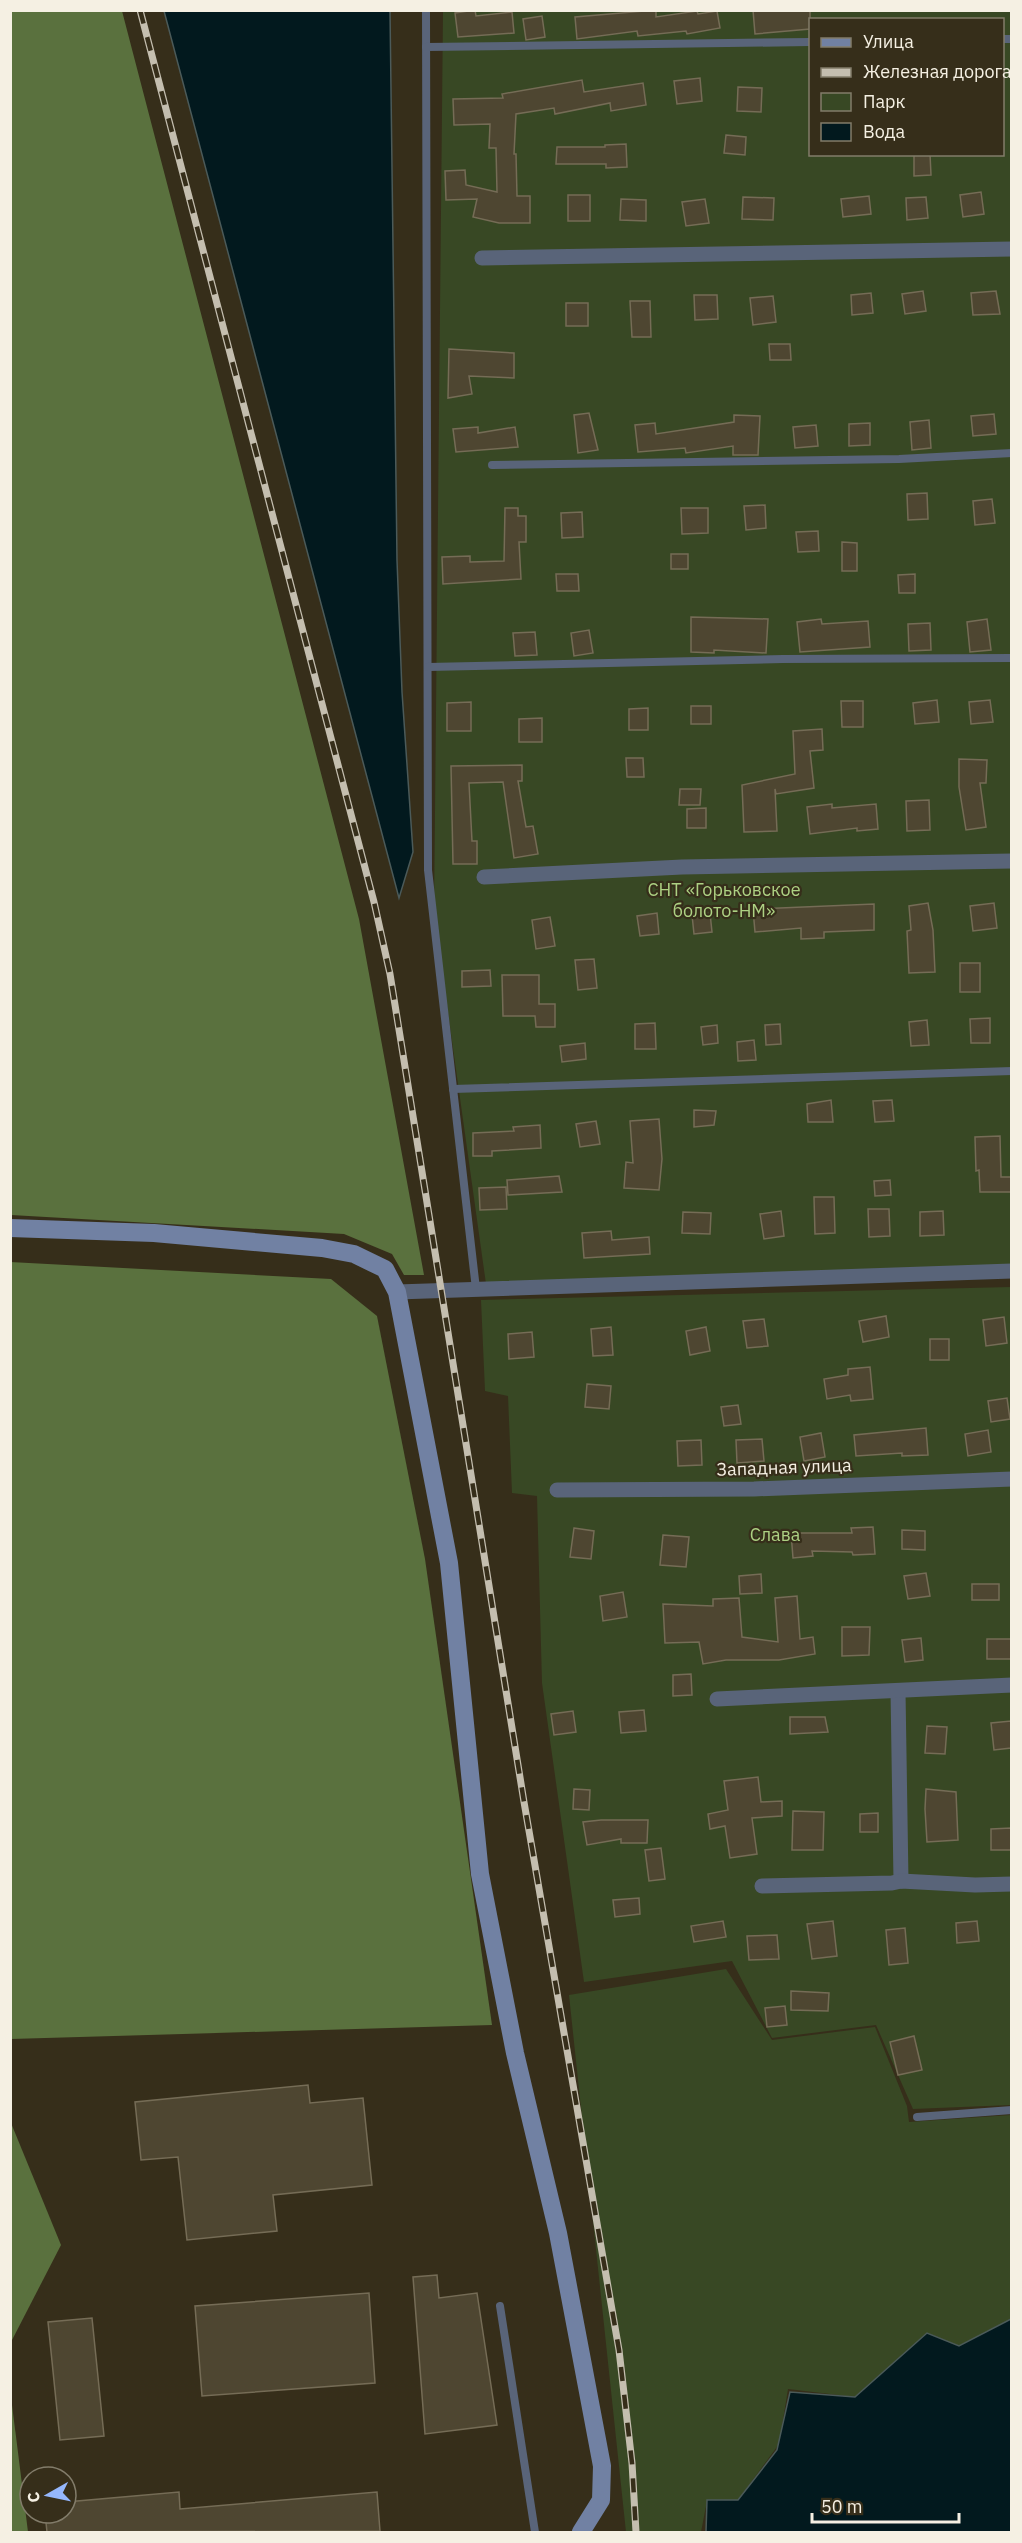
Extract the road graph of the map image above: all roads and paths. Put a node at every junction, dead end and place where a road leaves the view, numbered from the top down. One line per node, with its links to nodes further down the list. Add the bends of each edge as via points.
1 (426, 10): 3 (lane)
2 (809, 42): 3 (lane)
3 (426, 47): 9 (lane)
4 (1011, 249): 5 (street)
5 (482, 258)
6 (1011, 453): 7 (lane, via 899,459)
7 (492, 465)
8 (1011, 658): 9 (lane)
9 (428, 668): 13 (lane, via 428,870)
10 (1011, 861): 11 (street, via 682,867)
11 (484, 877)
12 (1011, 1071): 13 (lane)
13 (453, 1089): 16 (lane)
14 (10, 1228): 17 (street, via 154,1233 322,1248 354,1254 385,1269)
15 (1011, 1271): 16 (street)
16 (476, 1289): 17 (street)
17 (397, 1292): 30 (street, via 449,1563 480,1874 515,2053 558,2233 599,2447 601,2500)
18 (1011, 1479): 19 (street, Западная улица, via 754,1489)
19 (557, 1490)
20 (1011, 1685): 21 (street)
21 (898, 1691): 22 (street); 23 (street)
22 (717, 1699)
23 (901, 1881): 24 (street); 25 (street)
24 (1011, 1884)
25 (762, 1886)
26 (1011, 2110): 27 (lane)
27 (917, 2116)
28 (500, 2306): 29 (lane)
29 (535, 2532)
30 (581, 2532)

